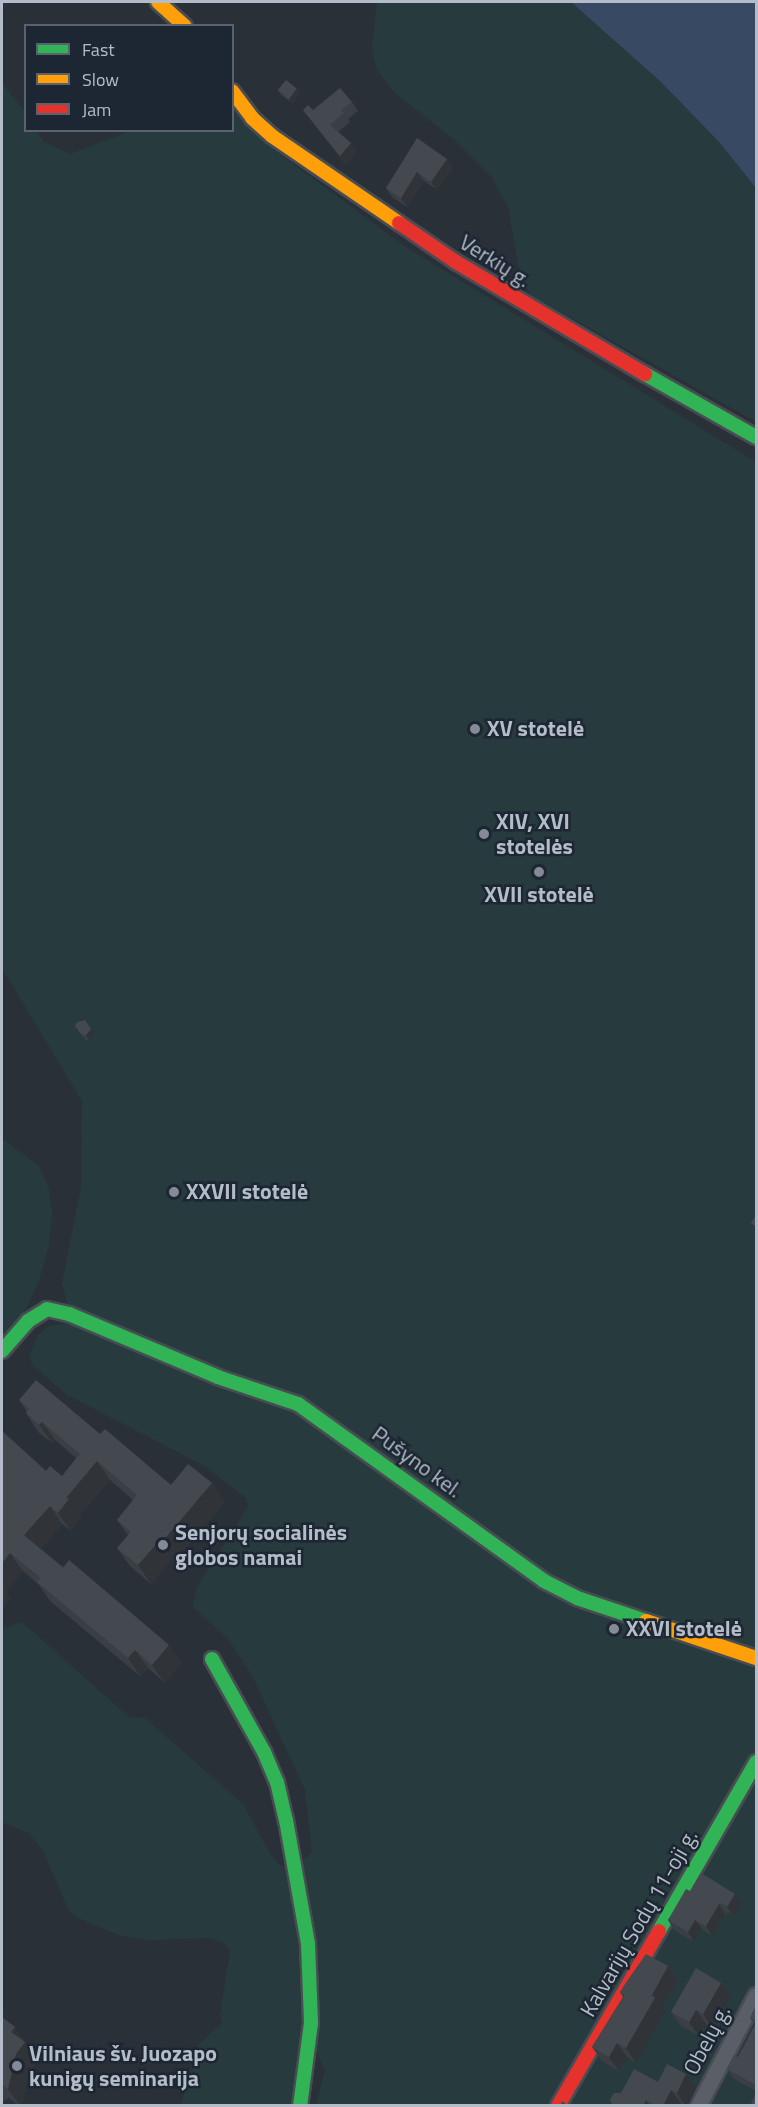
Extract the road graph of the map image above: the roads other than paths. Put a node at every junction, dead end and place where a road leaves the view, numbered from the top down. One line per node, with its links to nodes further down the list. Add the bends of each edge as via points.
1 (158, 2): 2 (street)
2 (183, 24)
3 (234, 94): 4 (street, Verkių g., via 252,118 273,136 429,244 519,302)
4 (756, 437)
5 (2, 1351): 6 (street, Pušyno kel., via 28,1321 47,1310 69,1314 218,1377 298,1404 544,1581 577,1598)
6 (756, 1658)
7 (212, 1659): 10 (street, via 264,1752 277,1782 286,1820 308,1944 311,2023)
8 (756, 1762): 11 (street, Kalvarijų Sodų 11-oji g.)
9 (756, 1995): 12 (street, Obelų g.)
10 (300, 2106)
11 (558, 2106)
12 (698, 2106)

